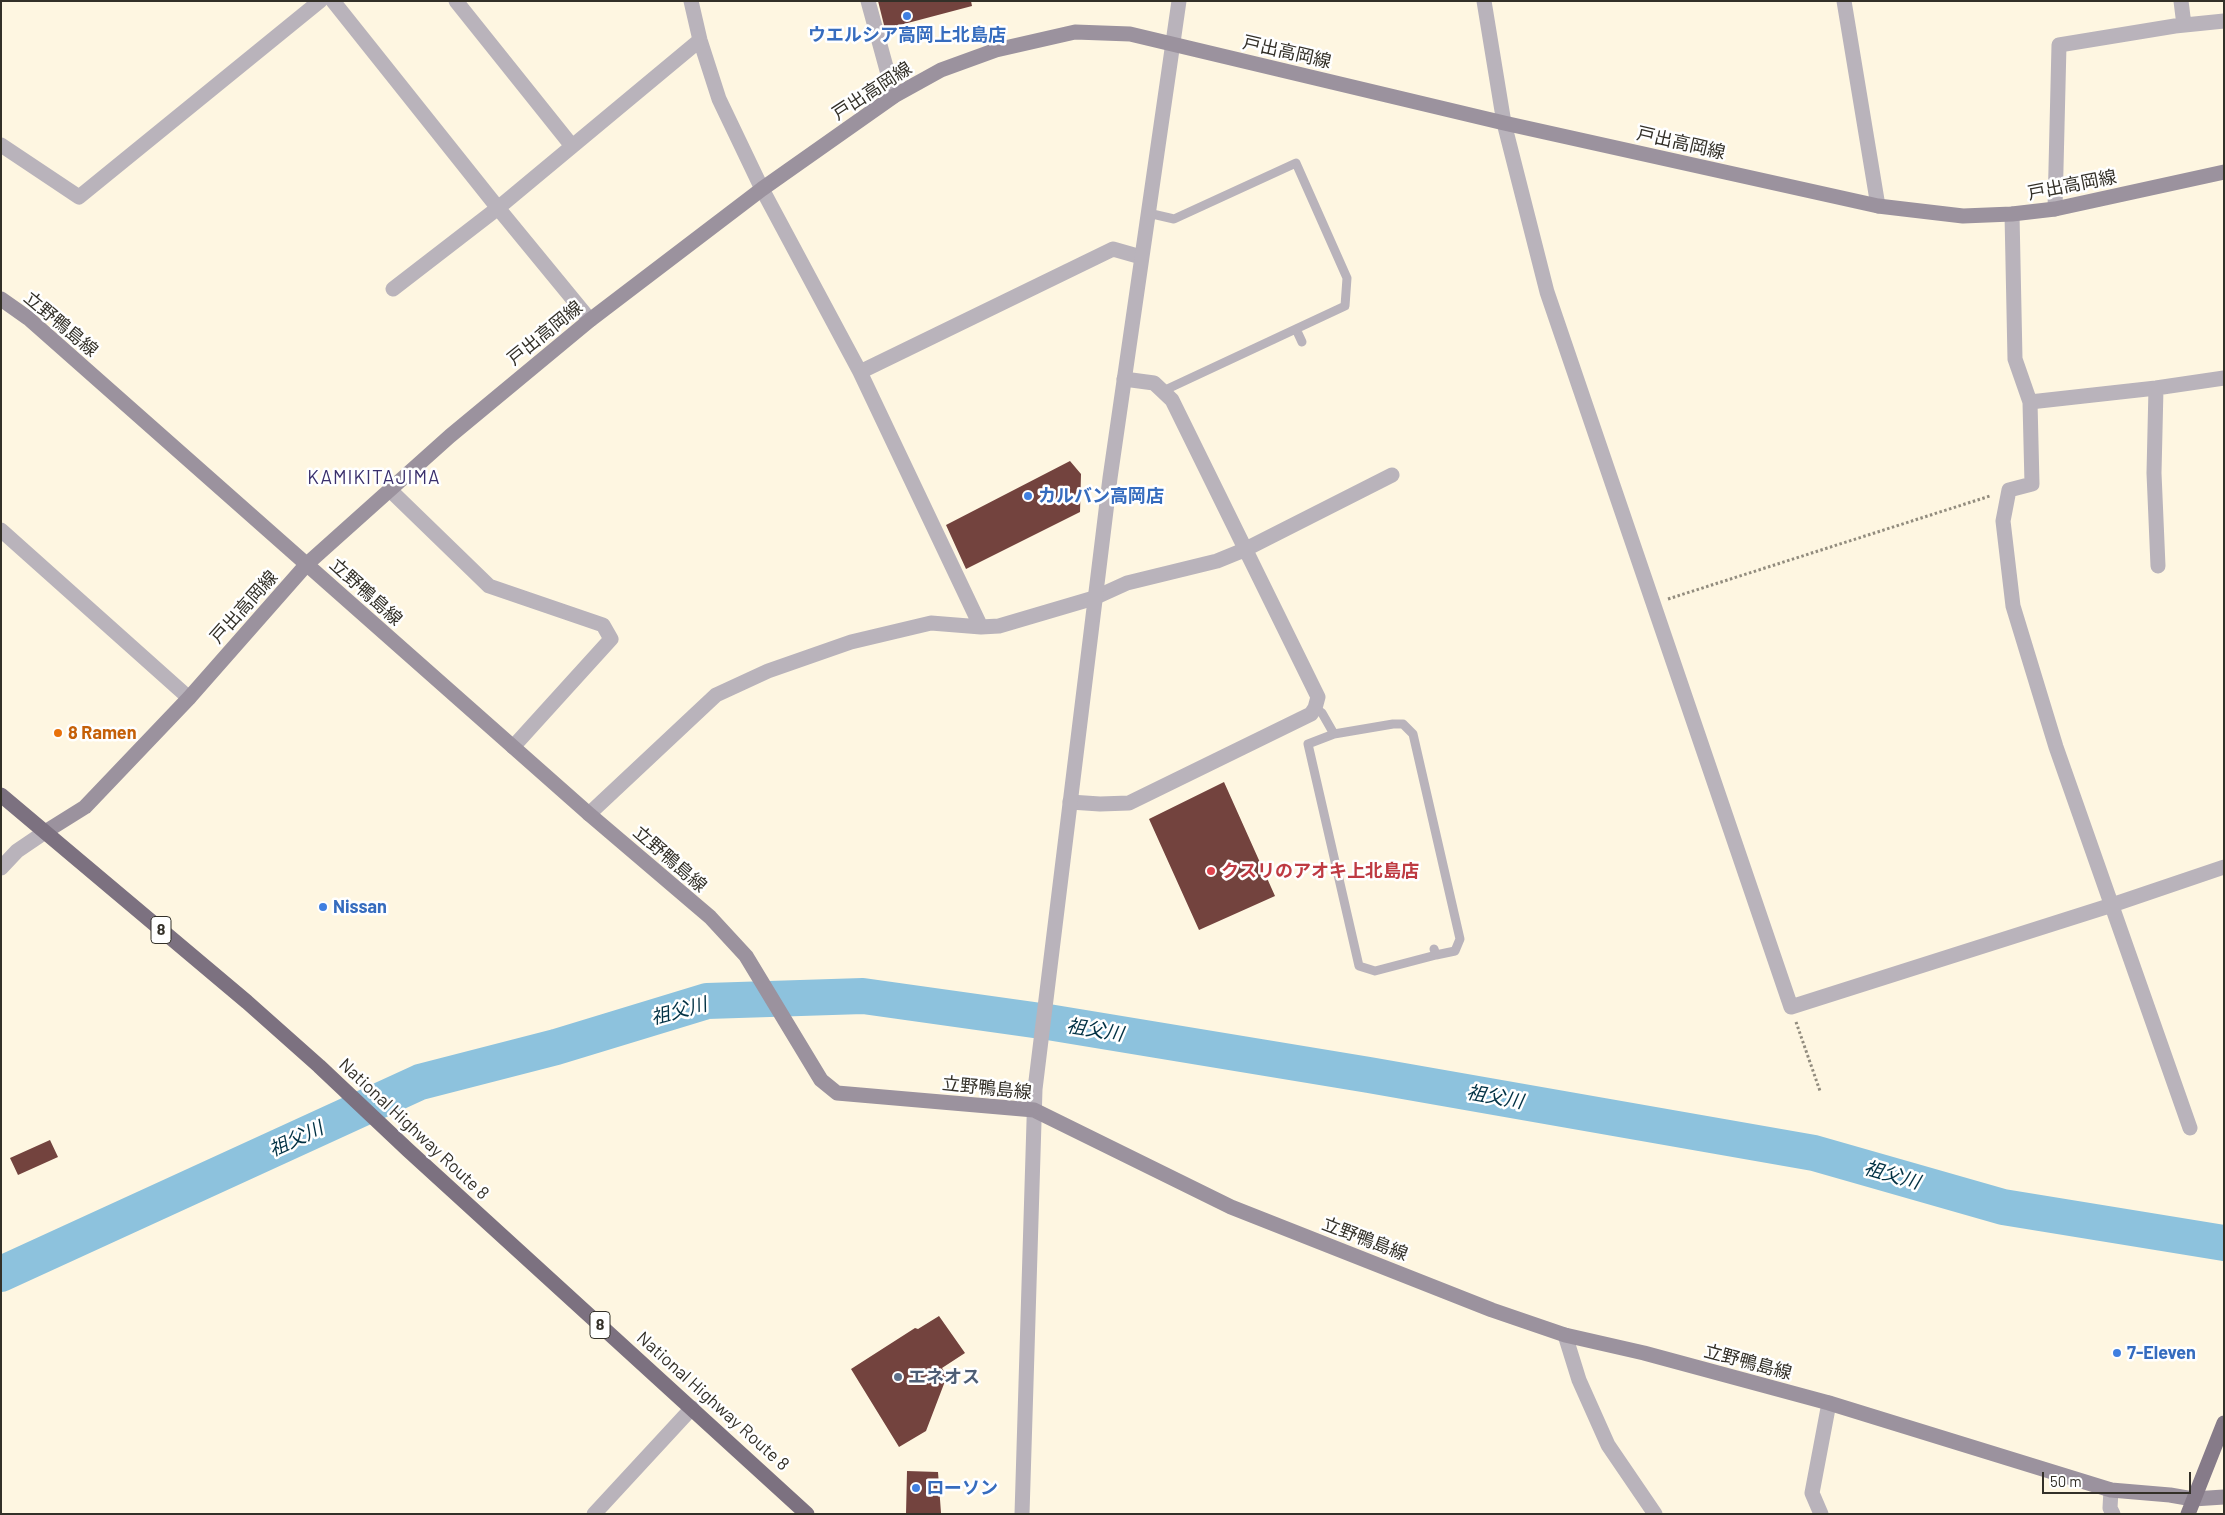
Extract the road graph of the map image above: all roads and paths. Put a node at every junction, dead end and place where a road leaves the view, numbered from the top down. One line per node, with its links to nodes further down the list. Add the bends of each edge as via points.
1 (320, 1): 16 (street, via 79,197)
2 (333, 1): 21 (street)
3 (456, 1): 17 (street)
4 (691, 1): 12 (street)
5 (868, 1): 14 (street)
6 (1179, 1): 13 (street)
7 (1484, 1): 15 (street)
8 (1844, 1): 20 (street)
9 (2181, 1): 11 (street)
10 (2224, 21): 11 (street)
11 (2184, 25): 22 (street, via 2059,45)
12 (700, 40): 17 (street); 19 (street, via 719,99)
13 (1174, 43): 14 (main road, 戸出高岡線, via 1130,34 1075,32 996,50 941,70); 15 (main road, 戸出高岡線); 23 (street)
14 (894, 96): 19 (main road, 戸出高岡線)
15 (1504, 123): 20 (main road, 戸出高岡線); 45 (street, via 1547,292)
16 (1, 145)
17 (572, 146): 21 (street)
18 (2224, 172): 22 (main road, 戸出高岡線)
19 (762, 190): 28 (main road, 戸出高岡線); 31 (street)
20 (1878, 206): 24 (main road, 戸出高岡線, via 1963,216)
21 (498, 208): 26 (street); 28 (street)
22 (2055, 210): 24 (main road, 戸出高岡線)
23 (1148, 213): 25 (street); 29 (lane, via 1174,219 1296,163 1347,278 1346,306)
24 (2012, 214): 36 (street, via 2015,359)
25 (1141, 257): 31 (street, via 1113,249); 33 (street)
26 (393, 289)
27 (1, 299): 42 (main road, 立野鴨島線, via 28,318)
28 (590, 320): 38 (main road, 戸出高岡線)
29 (1296, 328): 30 (lane); 35 (lane)
30 (1302, 342)
31 (860, 372): 46 (street)
32 (2224, 378): 34 (street)
33 (1124, 379): 35 (street, via 1154,383); 44 (street)
34 (2156, 388): 36 (street); 43 (street, via 2154,473)
35 (1163, 391): 41 (street, via 1172,400)
36 (2030, 402): 39 (street, via 2032,484)
37 (1392, 474): 41 (street, via 1369,480)
38 (390, 490): 42 (main road, 戸出高岡線); 50 (street, via 489,586 603,625 611,640)
39 (2009, 490): 45 (path); 57 (street, via 2002,521 2013,606 2056,747)
40 (1, 530): 47 (street)
41 (1244, 550): 44 (street, via 1217,561 1127,583); 48 (street, via 1314,688 1318,697)
42 (307, 564): 47 (main road, 戸出高岡線); 50 (main road, 立野鴨島線)
43 (2158, 566)
44 (1094, 598): 46 (street, via 999,626); 52 (street)
45 (1653, 603): 58 (street)
46 (981, 627): 53 (street, via 931,623 851,642 768,671 716,695)
47 (189, 698): 54 (main road, 戸出高岡線, via 85,807)
48 (1315, 708): 49 (lane, via 1322,713); 52 (street, via 1311,714 1129,803)
49 (1334, 734): 49 (lane, via 1398,724 1403,724 1413,734 1460,939 1455,951 1435,952 1375,972 1359,966 1308,744)
50 (513, 747): 53 (main road, 立野鴨島線)
51 (1, 795): 54 (highway, National Highway Route 8 / 8)
52 (1070, 802): 60 (street)
53 (589, 814): 60 (main road, 立野鴨島線, via 710,918 746,956 822,1080 837,1093)
54 (45, 832): 56 (street, via 17,851); 64 (highway, National Highway Route 8 / 8, via 319,1066)
55 (2224, 867): 57 (street)
56 (1, 868)
57 (2112, 905): 58 (street); 61 (street)
58 (1791, 1007): 59 (path)
59 (1820, 1091)
60 (1034, 1110): 62 (main road, 立野鴨島線, via 1231,1207 1492,1310); 71 (street)
61 (2190, 1128)
62 (1565, 1335): 63 (main road, 立野鴨島線); 72 (street, via 1579,1380 1608,1444)
63 (1829, 1403): 66 (main road, 立野鴨島線); 73 (street, via 1812,1494)
64 (692, 1408): 69 (street); 70 (highway, National Highway Route 8 / 8)
65 (2224, 1423): 68 (main road)
66 (2111, 1490): 68 (main road, 立野鴨島線); 74 (street)
67 (2224, 1498): 68 (main road, 立野鴨島線)
68 (2193, 1499): 75 (main road)
69 (594, 1514)
70 (809, 1514)
71 (1022, 1514)
72 (1655, 1514)
73 (1822, 1514)
74 (2113, 1514)
75 (2188, 1514)

